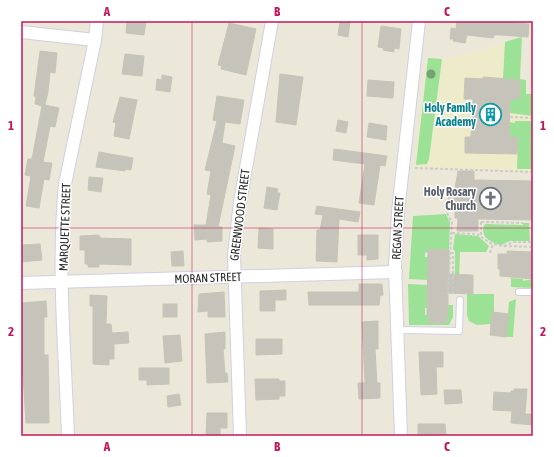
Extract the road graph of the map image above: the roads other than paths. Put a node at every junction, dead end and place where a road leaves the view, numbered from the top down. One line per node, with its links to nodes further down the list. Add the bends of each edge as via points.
1 (97, 21): 5 (street, MARQUETTE STREET)
2 (272, 21): 7 (street, GREENWOOD STREET, via 239,211 234,255)
3 (419, 21): 6 (street, REGAN STREET, via 399,200)
4 (21, 32): 5 (street)
5 (95, 40): 9 (street, MARQUETTE STREET, via 65,184 62,227)
6 (396, 272): 7 (street, MORAN STREET); 13 (street, REGAN STREET)
7 (235, 277): 9 (street, MORAN STREET); 15 (street, GREENWOOD STREET)
8 (21, 283): 9 (street, MORAN STREET)
9 (63, 283): 14 (street, MARQUETTE STREET)
10 (519, 292): 11 (lane)
11 (533, 292)
12 (460, 300): 13 (lane, via 459,331)
13 (398, 330): 16 (street, REGAN STREET)
14 (68, 436)
15 (240, 436)
16 (401, 436)

